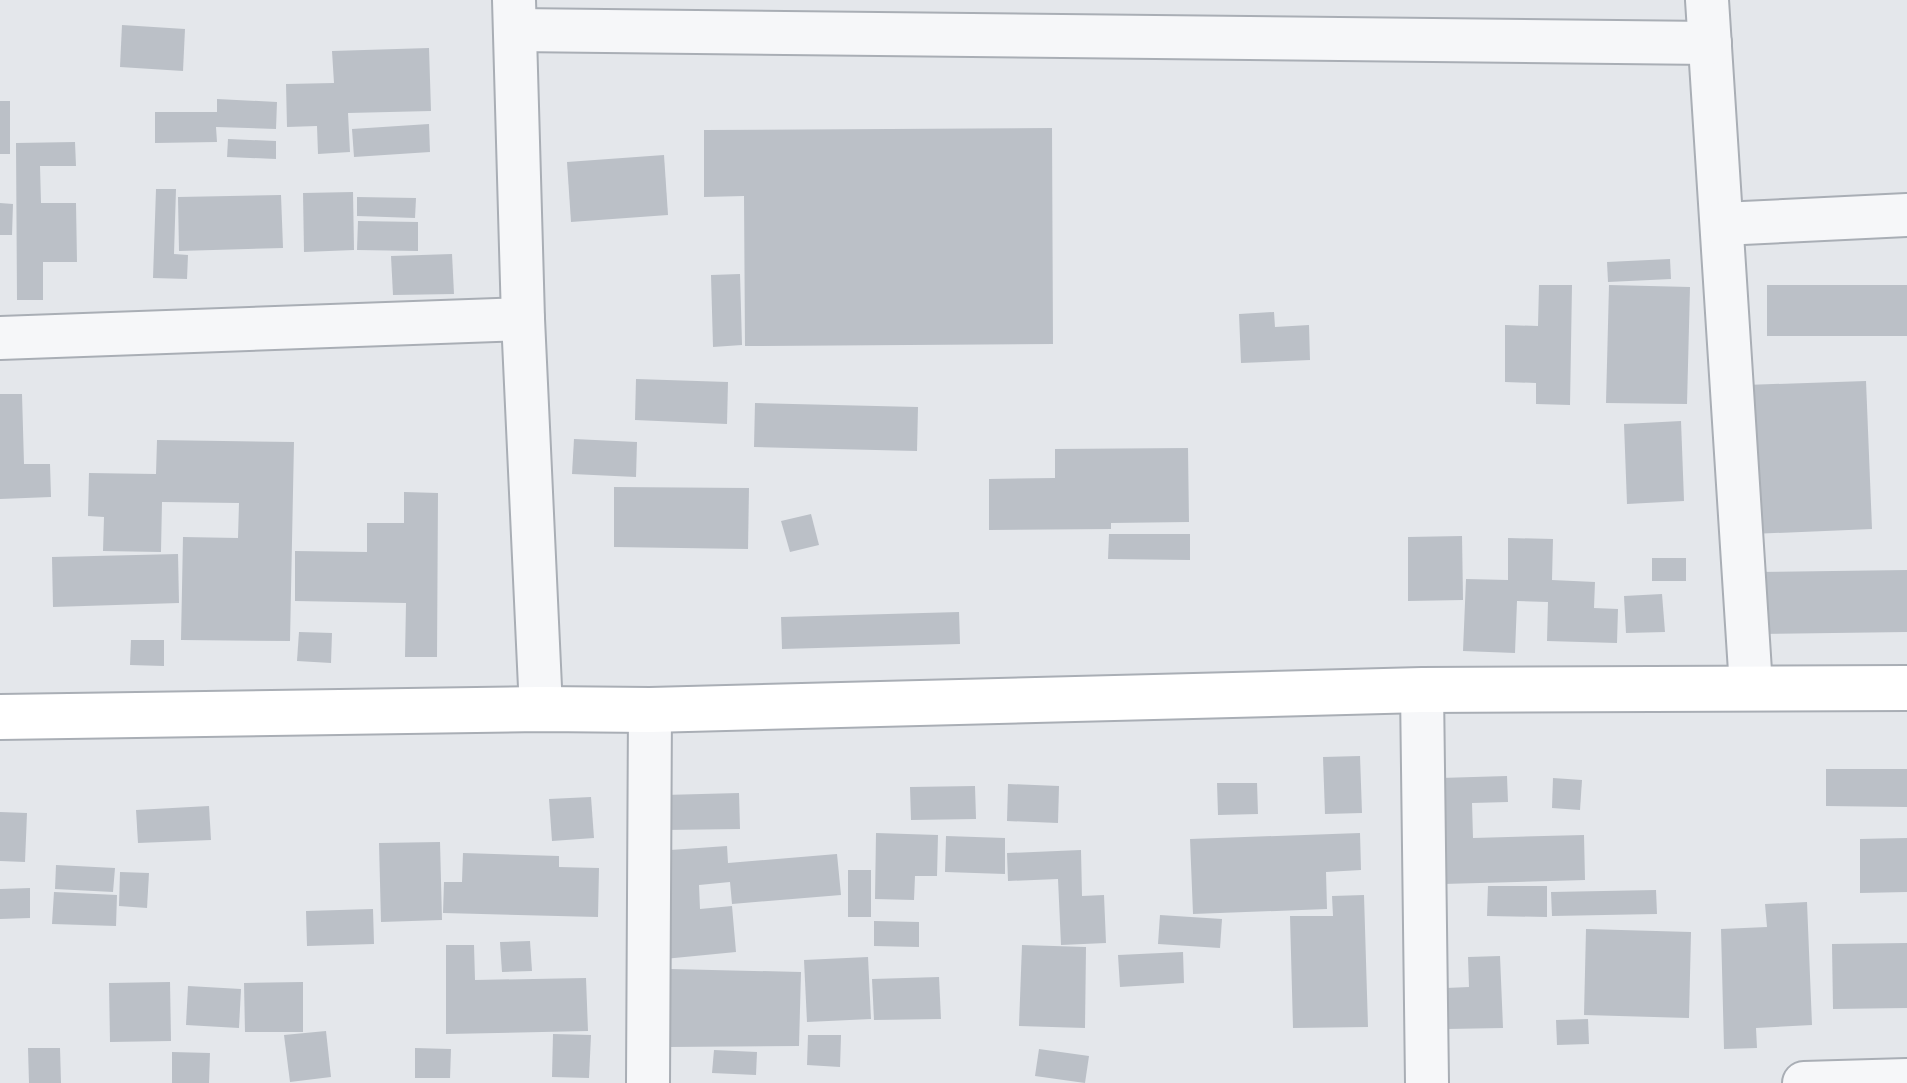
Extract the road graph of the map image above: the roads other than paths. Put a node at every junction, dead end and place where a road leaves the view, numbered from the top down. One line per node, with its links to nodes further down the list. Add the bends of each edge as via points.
1 (1707, 0): 4 (street)
2 (514, 15): 3 (street); 7 (street)
3 (899, 17): 4 (street)
4 (1710, 43): 6 (street)
5 (1907, 215): 6 (street)
6 (1722, 224): 9 (street)
7 (523, 319): 8 (street); 12 (street)
8 (0, 338)
9 (1751, 687): 10 (street); 11 (street)
10 (1907, 688)
11 (1422, 690): 13 (street); 17 (street)
12 (541, 709): 13 (street); 14 (street)
13 (650, 710): 16 (street)
14 (0, 717)
15 (1907, 1080): 18 (street)
16 (648, 1083)
17 (1427, 1083)
18 (1804, 1083)

